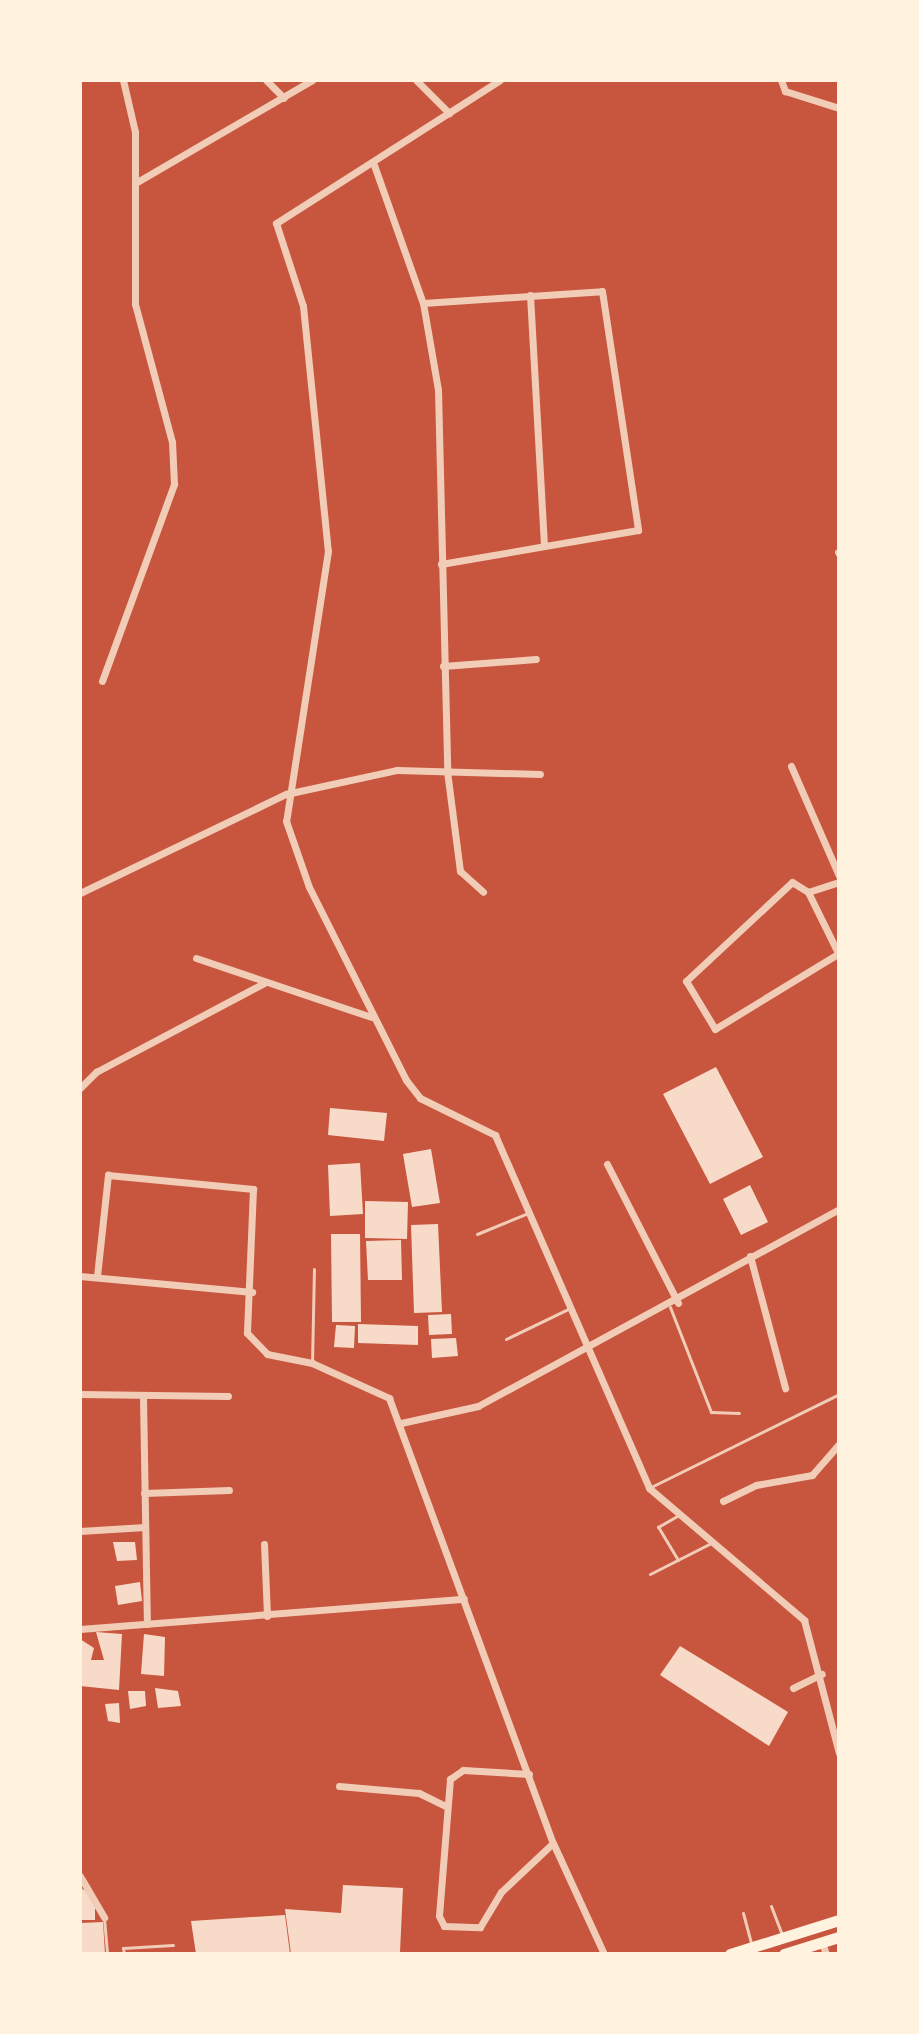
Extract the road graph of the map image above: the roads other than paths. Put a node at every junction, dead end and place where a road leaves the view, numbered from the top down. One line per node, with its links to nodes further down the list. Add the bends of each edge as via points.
1 (123, 80): 11 (street)
2 (266, 80): 7 (street)
3 (312, 80): 7 (street)
4 (416, 80): 9 (street)
5 (500, 80): 9 (street)
6 (781, 80): 8 (street, via 785,91)
7 (284, 98): 11 (street)
8 (839, 108)
9 (449, 113): 10 (street)
10 (374, 165): 13 (street); 22 (street, via 276,223 303,306 328,551)
11 (137, 182): 18 (street, via 135,304 172,442 174,484)
12 (530, 295): 13 (street); 14 (street); 14 (street, via 602,291 638,530)
13 (423, 303): 15 (street, via 438,390)
14 (544, 546): 15 (street)
15 (441, 564): 17 (street)
16 (536, 659): 17 (street)
17 (443, 666): 20 (street)
18 (102, 681)
19 (791, 766): 23 (street)
20 (447, 771): 21 (street); 22 (street, via 397,770); 25 (street, via 460,871)
21 (540, 774)
22 (286, 794): 27 (street); 31 (street, via 291,843)
23 (839, 876)
24 (839, 882): 26 (street)
25 (483, 892)
26 (808, 892): 28 (street); 28 (street, via 802,883 788,885 686,981 715,1029)
27 (80, 893)
28 (837, 955)
29 (196, 958): 30 (street)
30 (264, 983): 31 (street); 32 (street, via 96,1072)
31 (371, 1017): 35 (street, via 420,1098 495,1135)
32 (80, 1088)
33 (607, 1164): 42 (street)
34 (839, 1209): 37 (street)
35 (528, 1213): 36 (lane); 43 (street)
36 (477, 1234)
37 (750, 1256): 42 (street); 47 (street)
38 (314, 1269): 46 (lane)
39 (80, 1276): 40 (street)
40 (97, 1276): 41 (street); 41 (street, via 108,1175 239,1183 256,1195)
41 (252, 1292): 46 (street, via 247,1333 253,1345)
42 (674, 1305): 45 (street); 52 (lane, via 711,1412)
43 (570, 1308): 44 (lane); 45 (street)
44 (506, 1339)
45 (588, 1348): 53 (street, via 478,1406); 55 (street)
46 (312, 1363): 53 (street, via 389,1398)
47 (785, 1388)
48 (80, 1394): 51 (street)
49 (839, 1394): 55 (lane)
50 (228, 1396): 51 (street)
51 (143, 1398): 57 (street)
52 (739, 1413)
53 (401, 1423): 66 (street)
54 (839, 1444): 58 (street, via 812,1475 756,1485)
55 (649, 1488): 59 (street)
56 (229, 1490): 57 (street)
57 (144, 1493): 60 (street)
58 (723, 1501)
59 (679, 1515): 62 (street); 64 (lane, via 658,1527)
60 (145, 1527): 61 (street); 68 (street)
61 (80, 1531)
62 (713, 1542): 64 (lane); 70 (street, via 804,1620)
63 (264, 1544): 67 (street)
64 (678, 1560): 65 (lane)
65 (650, 1574)
66 (464, 1599): 67 (street); 73 (street)
67 (267, 1616): 68 (street)
68 (147, 1624): 69 (street)
69 (80, 1629)
70 (822, 1674): 71 (street); 72 (street)
71 (793, 1688)
72 (839, 1753)
73 (529, 1774): 75 (street, via 463,1770 450,1779); 76 (street)
74 (339, 1786): 75 (street, via 419,1793)
75 (444, 1805): 76 (street, via 444,1926 480,1927 501,1892)
76 (553, 1843): 89 (street)
77 (80, 1876): 80 (street)
78 (771, 1906): 82 (lane)
79 (743, 1913): 85 (lane)
80 (104, 1917): 87 (lane)
81 (839, 1920): 82 (main road)
82 (783, 1937): 85 (main road)
83 (839, 1937): 86 (main road)
84 (173, 1945): 88 (lane, via 123,1948)
85 (752, 1947): 90 (main road)
86 (824, 1948): 91 (main road)
87 (107, 1954)
88 (124, 1954)
89 (604, 1954)
90 (730, 1954)
91 (784, 1954)

